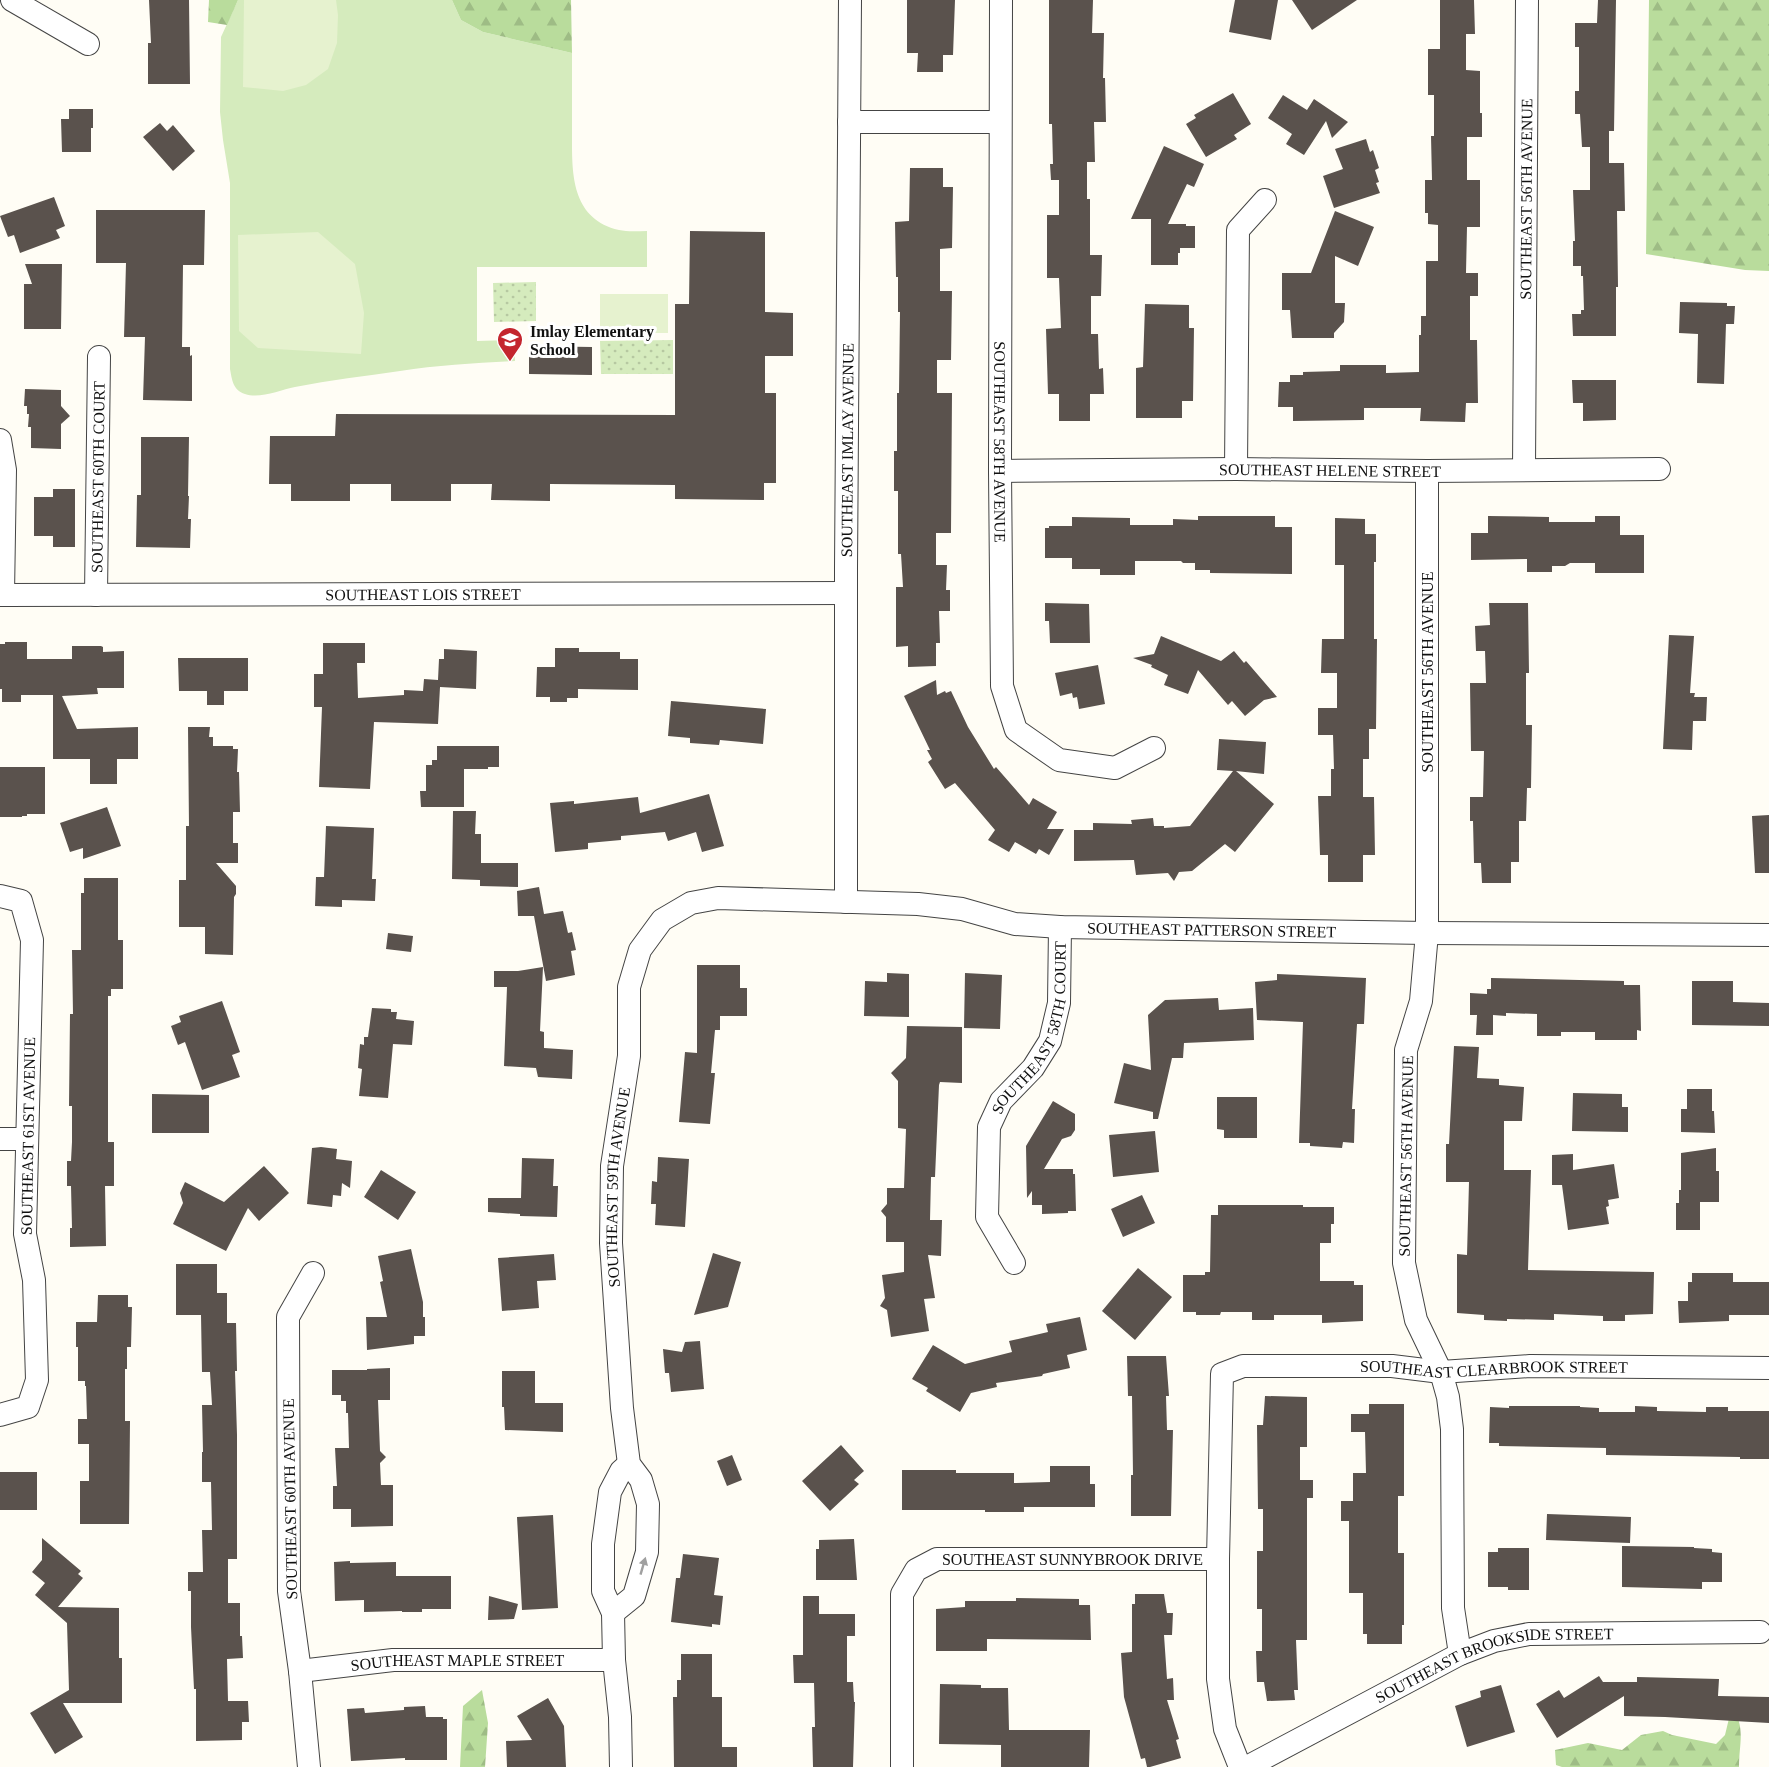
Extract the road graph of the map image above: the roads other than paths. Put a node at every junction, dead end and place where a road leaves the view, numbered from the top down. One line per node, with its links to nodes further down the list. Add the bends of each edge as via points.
1 (12, 0): 5 (street)
2 (850, 0): 6 (street, SOUTHEAST IMLAY AVENUE)
3 (1001, 0): 7 (street, SOUTHEAST 58TH AVENUE)
4 (1527, 0): 12 (street, SOUTHEAST 56TH AVENUE)
5 (88, 44)
6 (849, 122): 7 (street); 16 (street, SOUTHEAST IMLAY AVENUE)
7 (1000, 122): 14 (street, SOUTHEAST 58TH AVENUE)
8 (1265, 200): 11 (street, via 1238,230)
9 (99, 357): 18 (street, SOUTHEAST 60TH COURT)
10 (0, 440): 17 (street, via 5,470)
11 (1236, 469): 14 (street, SOUTHEAST HELENE STREET); 15 (street, SOUTHEAST HELENE STREET)
12 (1524, 469): 13 (street, SOUTHEAST HELENE STREET); 15 (street, SOUTHEAST HELENE STREET)
13 (1659, 469)
14 (1000, 471): 19 (street, SOUTHEAST 58TH AVENUE, via 1002,686 1016,730 1059,760 1115,768)
15 (1427, 471): 24 (street, SOUTHEAST 56TH AVENUE)
16 (846, 593): 18 (street, SOUTHEAST LOIS STREET); 21 (street, SOUTHEAST IMLAY AVENUE)
17 (1, 595): 18 (street, SOUTHEAST LOIS STREET)
18 (96, 595)
19 (1154, 748)
20 (11, 899): 26 (street, SOUTHEAST 61ST AVENUE, via 32,940)
21 (846, 902): 22 (street, SOUTHEAST PATTERSON STREET, via 718,898 691,903); 23 (street, SOUTHEAST PATTERSON STREET, via 962,909 1015,924)
22 (662, 920): 33 (street, SOUTHEAST 59TH AVENUE, via 640,950 629,987 629,1056 612,1166 611,1243)
23 (1060, 927): 24 (street, SOUTHEAST PATTERSON STREET); 28 (street, SOUTHEAST 58TH COURT, via 1059,1003 1050,1041 1033,1068 1001,1101 990,1127 987,1217)
24 (1427, 933): 25 (street, SOUTHEAST PATTERSON STREET); 31 (street, SOUTHEAST 56TH AVENUE, via 1421,1001 1406,1050 1404,1263 1416,1320)
25 (1769, 935)
26 (27, 1138): 27 (street); 32 (street, SOUTHEAST 61ST AVENUE, via 25,1234 34,1280 36,1380 28,1407)
27 (0, 1139)
28 (1014, 1263)
29 (313, 1273): 39 (street, SOUTHEAST 60TH AVENUE, via 288,1317 289,1591)
30 (1769, 1368): 31 (street, SOUTHEAST CLEARBROOK STREET, via 1530,1366)
31 (1441, 1372): 34 (street, SOUTHEAST CLEARBROOK STREET, via 1392,1366 1243,1366 1222,1374); 37 (street, SOUTHEAST 56TH AVENUE, via 1452,1429 1453,1608)
32 (0, 1415)
33 (629, 1464): 35 (street, via 610,1492 603,1544 603,1592); 35 (street, SOUTHEAST 59TH AVENUE, one-way to 33, via 634,1596 647,1552 648,1504 641,1480)
34 (1218, 1559): 42 (street, SOUTHEAST SUNNYBROOK DRIVE, via 937,1559 916,1570 902,1594); 43 (street, via 1218,1679 1224,1729)
35 (613, 1612): 38 (street)
36 (1760, 1632): 37 (street, SOUTHEAST BROOKSIDE STREET, via 1529,1634 1494,1641)
37 (1460, 1654): 44 (street, SOUTHEAST BROOKSIDE STREET)
38 (614, 1660): 39 (street, SOUTHEAST MAPLE STREET, via 393,1660); 41 (street)
39 (300, 1671): 40 (street, SOUTHEAST 60TH AVENUE)
40 (309, 1767)
41 (621, 1767)
42 (902, 1767)
43 (1240, 1767)
44 (1247, 1767)

